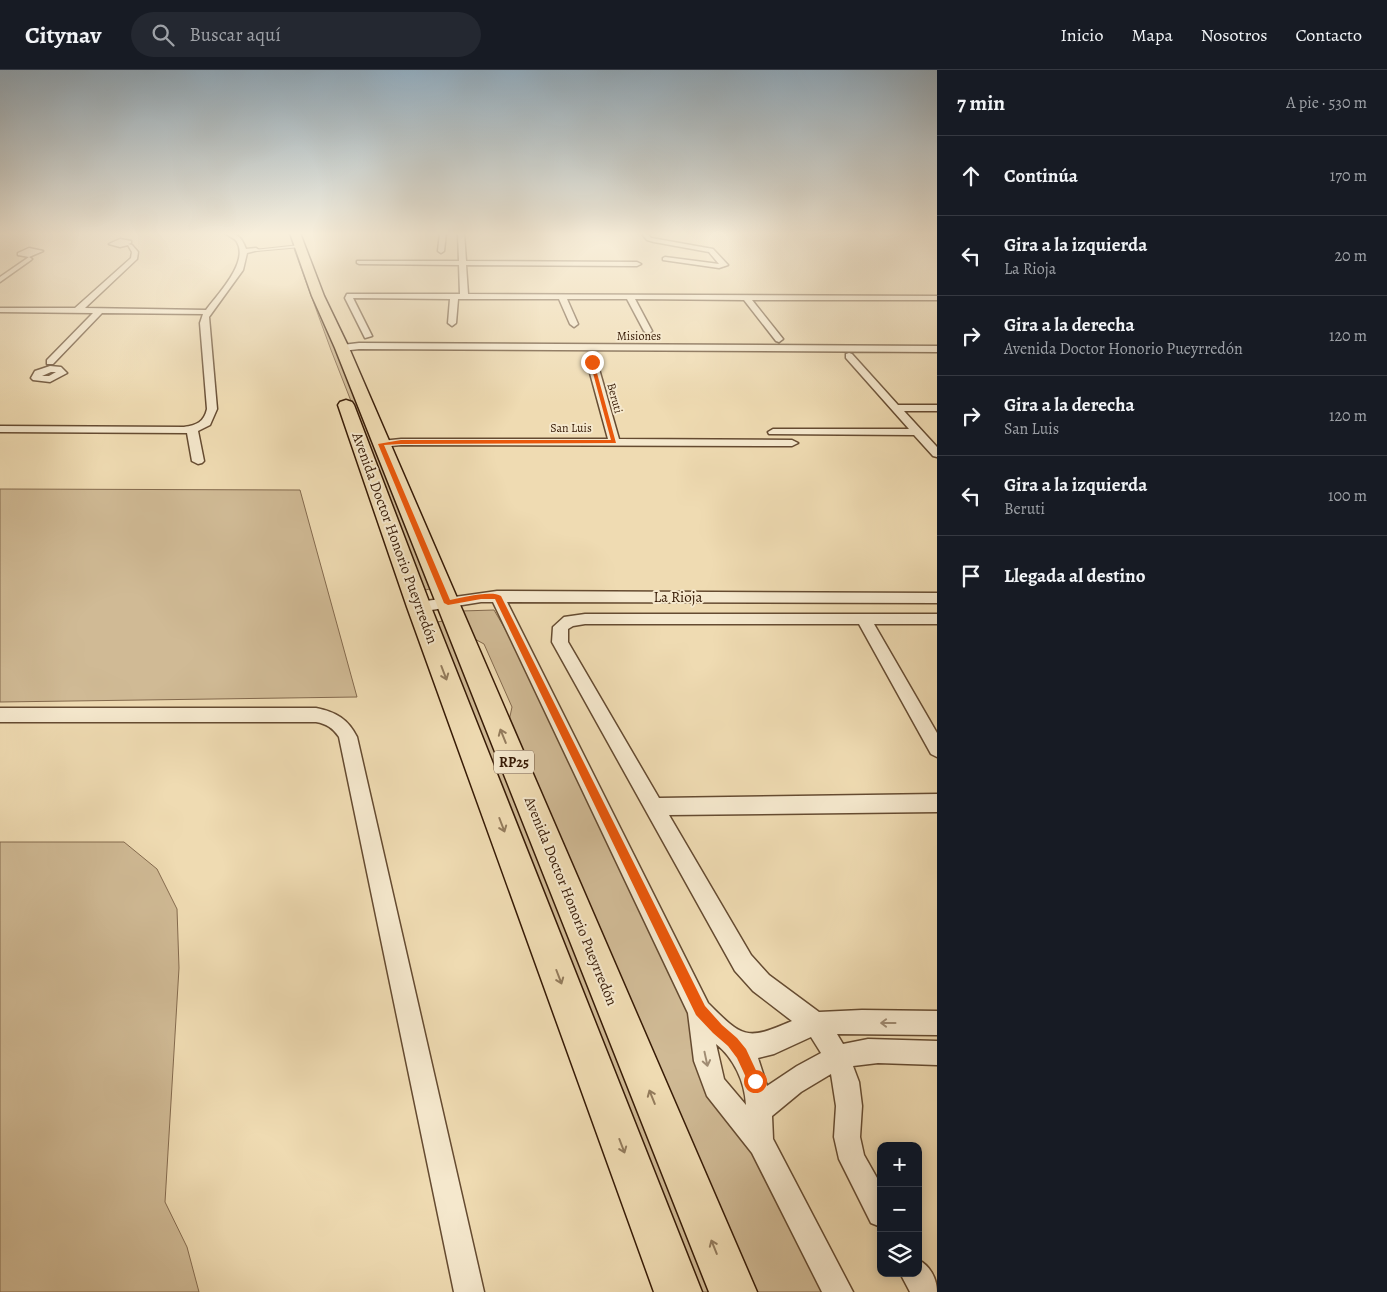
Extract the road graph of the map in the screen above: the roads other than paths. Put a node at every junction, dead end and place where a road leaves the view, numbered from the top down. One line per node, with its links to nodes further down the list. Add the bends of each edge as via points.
1 (100, 290): 13 (street)
2 (224, 290): 15 (street)
3 (309, 290): 42 (main road, Avenida Doctor Honorio Pueyrredón / RP25)
4 (315, 290): 21 (main road, Avenida Doctor Honorio Pueyrredón / RP25)
5 (463, 290): 7 (street)
6 (454, 296): 7 (street); 16 (street); 19 (street, via 350,296)
7 (464, 296): 8 (street)
8 (562, 296): 9 (street); 17 (street)
9 (630, 297): 10 (street); 18 (street)
10 (746, 297): 11 (street); 20 (street)
11 (937, 298)
12 (0, 310): 13 (street)
13 (77, 311): 14 (street)
14 (100, 311): 15 (street); 27 (street)
15 (208, 312): 31 (street, via 204,323 211,418)
16 (452, 323)
17 (574, 324)
18 (648, 331)
19 (368, 336)
20 (779, 339)
21 (342, 348): 22 (street, Misiones); 36 (main road, Avenida Doctor Honorio Pueyrredón / RP25)
22 (937, 350)
23 (849, 356): 24 (street); 25 (street); 28 (street)
24 (937, 356)
25 (632, 357)
26 (592, 362): 34 (street, Beruti)
27 (52, 365): 27 (street, via 62,373 50,379 35,376)
28 (896, 408): 29 (street); 33 (street)
29 (937, 408)
30 (0, 429): 31 (street)
31 (192, 429): 38 (street)
32 (651, 432): 33 (street)
33 (918, 432): 37 (street)
34 (614, 442): 35 (street, San Luis); 36 (street, San Luis)
35 (792, 443)
36 (381, 444): 41 (main road, Avenida Doctor Honorio Pueyrredón / RP25)
37 (937, 454)
38 (198, 461)
39 (497, 596): 40 (street, La Rioja); 41 (street, La Rioja); 49 (street)
40 (937, 598)
41 (448, 603): 42 (street, La Rioja); 61 (main road, Avenida Doctor Honorio Pueyrredón / RP25, one-way to 41)
42 (419, 607): 60 (main road, Avenida Doctor Honorio Pueyrredón / RP25, one-way to 60)
43 (863, 619): 44 (street); 46 (street); 48 (street, via 585,619 569,621 561,627 560,642)
44 (937, 619)
45 (0, 715): 59 (street, via 316,716 341,724 348,737)
46 (937, 749)
47 (937, 803): 48 (street)
48 (653, 807): 51 (street, via 744,963 761,984)
49 (700, 1010): 52 (street); 56 (street, one-way to 56, via 704,1056 711,1079 724,1102)
50 (937, 1023): 51 (street, one-way to 51)
51 (816, 1024): 52 (street, via 758,1046); 54 (street)
52 (733, 1042): 55 (street, via 755,1081)
53 (937, 1053): 54 (street, via 860,1052)
54 (838, 1060): 55 (street, via 781,1089); 57 (street, via 846,1082 847,1137 852,1159)
55 (759, 1111): 56 (street)
56 (760, 1142): 62 (street)
57 (877, 1206)
58 (918, 1277): 63 (street)
59 (469, 1292)
60 (678, 1292)
61 (733, 1292)
62 (838, 1292)
63 (926, 1292)

